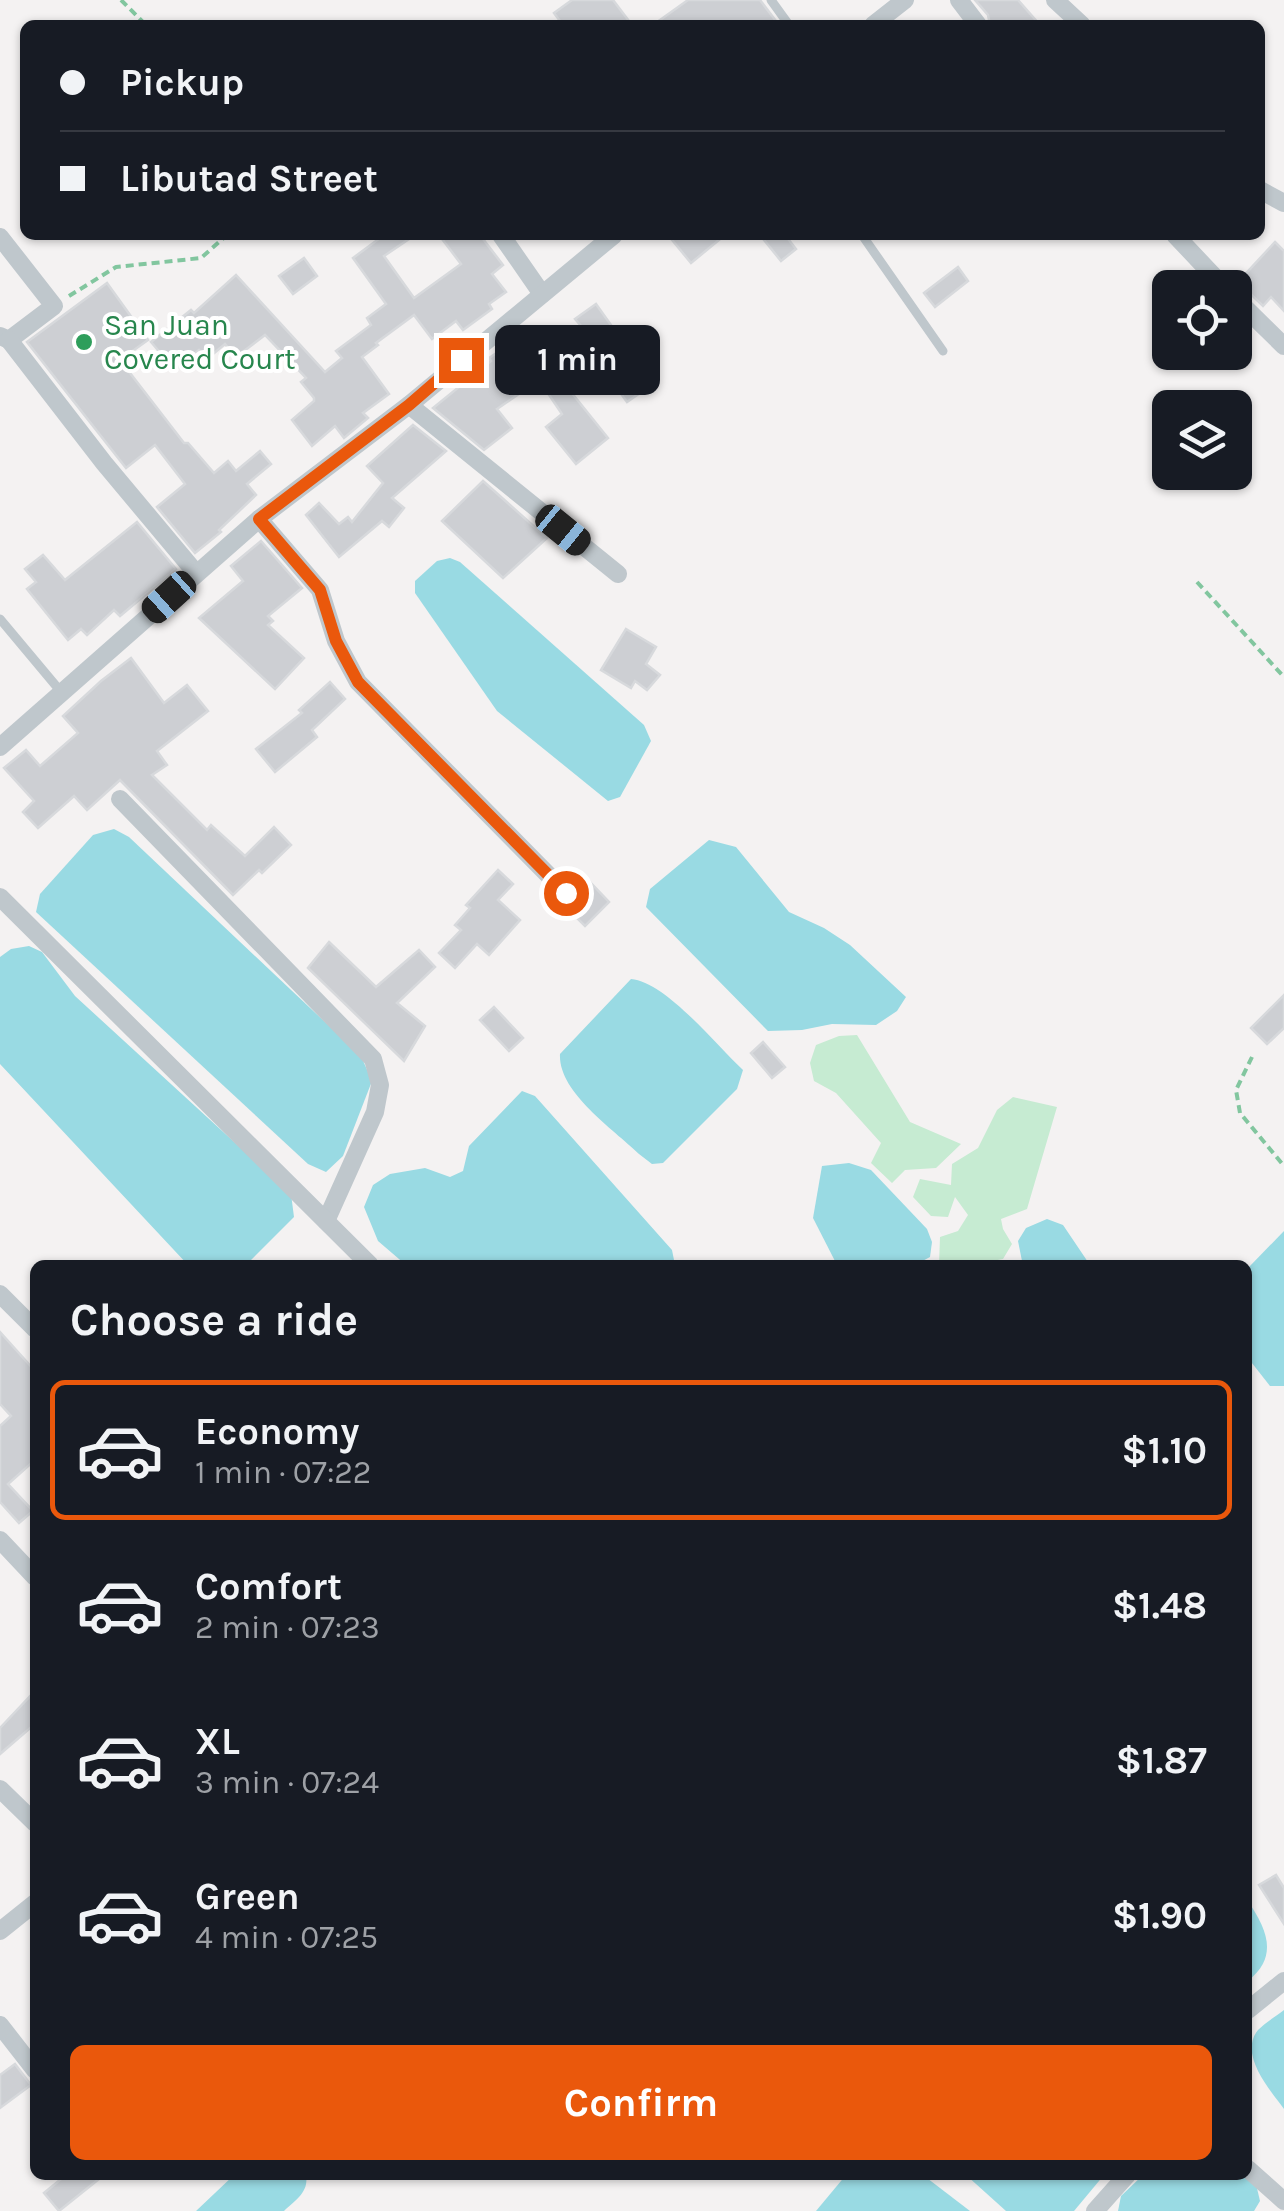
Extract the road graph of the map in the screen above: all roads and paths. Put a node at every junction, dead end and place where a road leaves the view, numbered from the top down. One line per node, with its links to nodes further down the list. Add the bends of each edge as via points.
1 (121, 0): 5 (path)
2 (905, 0): 6 (street)
3 (959, 0): 7 (street)
4 (1056, 0): 8 (street)
5 (141, 20)
6 (879, 20)
7 (974, 20)
8 (1077, 20)
9 (0, 238): 17 (street)
10 (221, 240): 17 (path, via 201,258 116,268)
11 (504, 240): 16 (street)
12 (607, 240): 16 (street)
13 (865, 240): 21 (lane)
14 (1181, 240): 15 (street)
15 (1209, 270)
16 (542, 294): 22 (street)
17 (54, 306): 19 (street)
18 (1252, 315): 20 (street)
19 (4, 338): 24 (street)
20 (1284, 346)
21 (943, 351)
22 (409, 405): 23 (street); 25 (street)
23 (259, 519): 24 (street); 32 (street, via 320,590 358,682)
24 (196, 573): 29 (street)
25 (618, 574)
26 (1197, 582): 28 (path)
27 (0, 619): 29 (lane)
28 (1284, 677)
29 (62, 694): 30 (street)
30 (0, 747)
31 (120, 799): 36 (street, via 373,1059 380,1085 375,1112)
32 (566, 893)
33 (0, 897): 36 (street)
34 (1252, 1056): 35 (path, via 1236,1090 1240,1113)
35 (1284, 1166)
36 (326, 1221): 37 (street)
37 (365, 1260)
38 (0, 1294): 39 (street)
39 (30, 1324)
40 (0, 1540): 41 (street)
41 (30, 1572)
42 (0, 1789): 43 (street)
43 (30, 1818)
44 (30, 1907): 45 (street)
45 (0, 1932)
46 (1284, 1981): 47 (street)
47 (1252, 2007)
48 (0, 2026): 49 (street)
49 (30, 2064)
50 (1252, 2173): 52 (street)
51 (1123, 2180): 53 (street)
52 (1284, 2201)
53 (1095, 2211)

